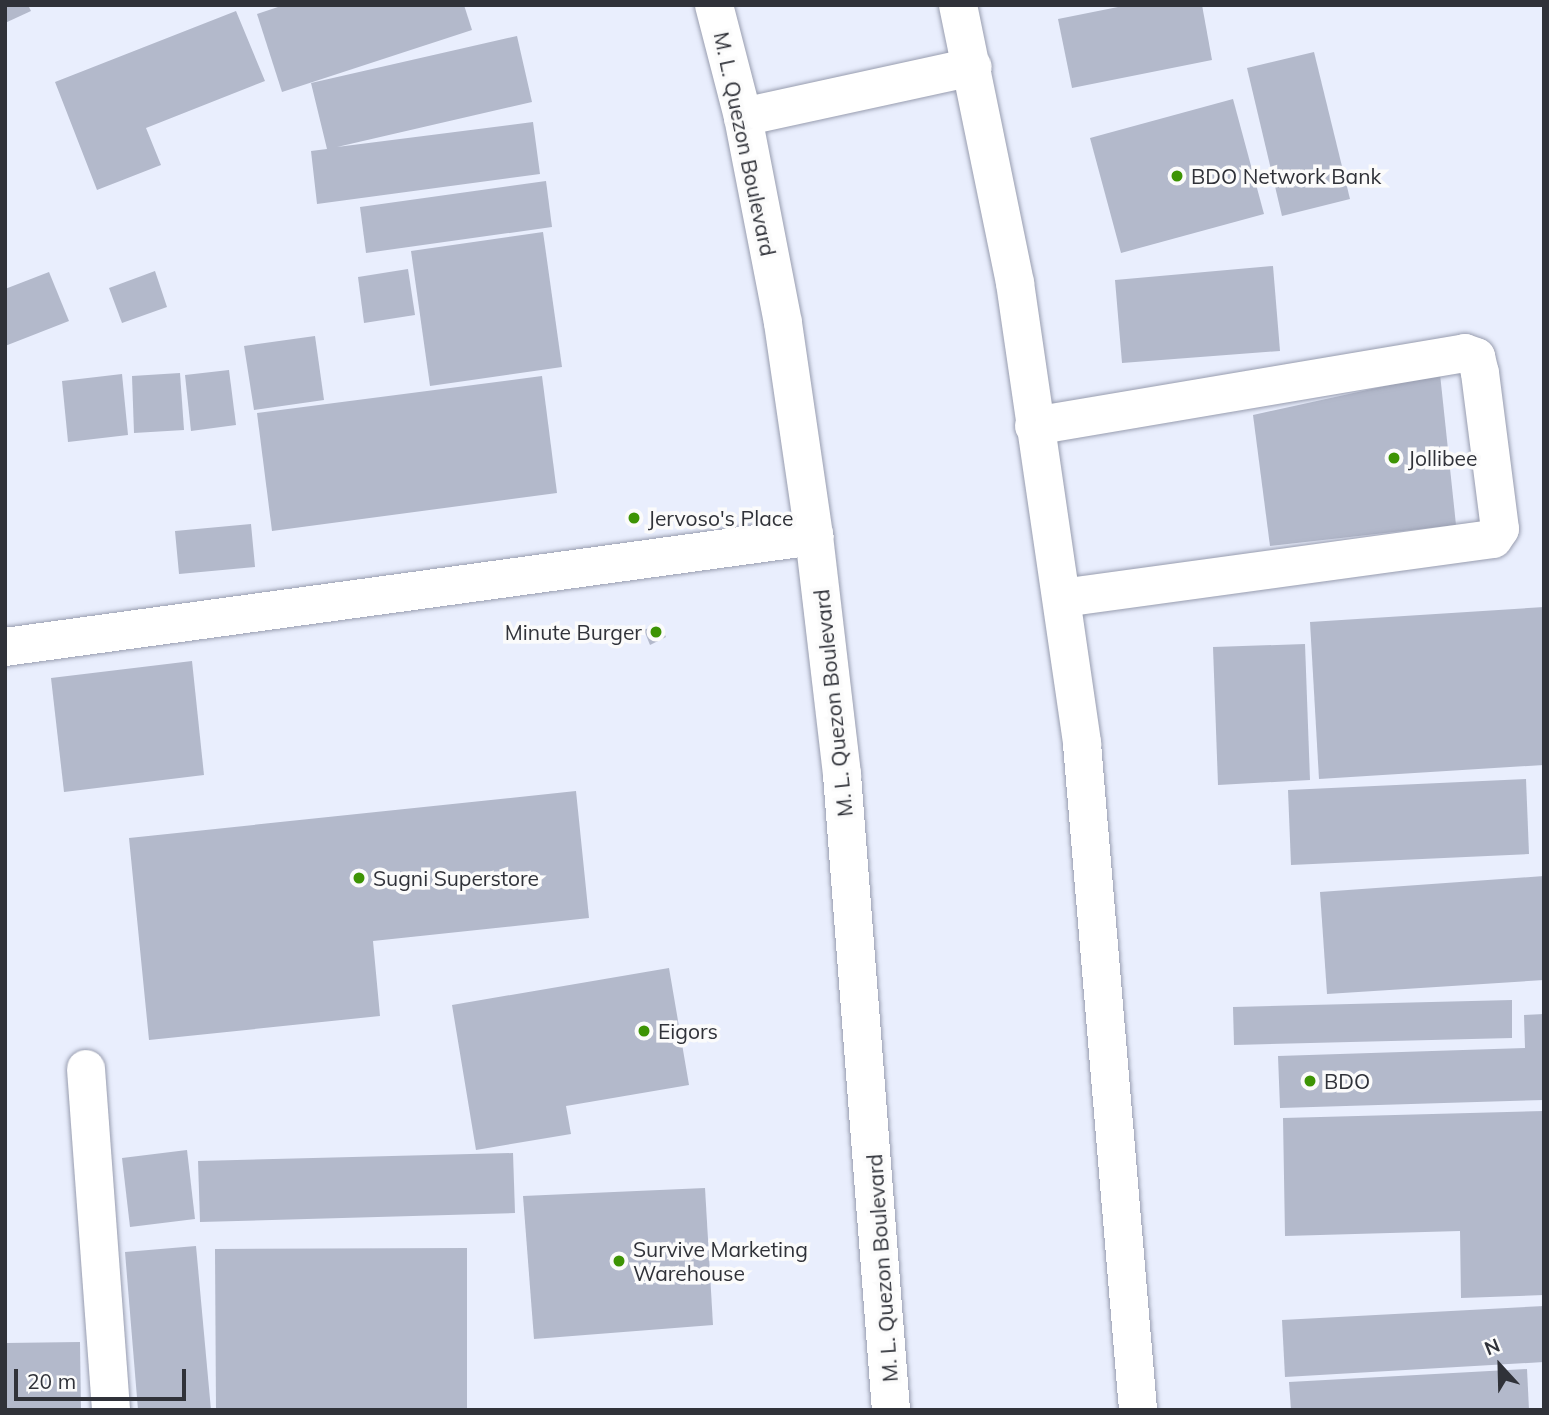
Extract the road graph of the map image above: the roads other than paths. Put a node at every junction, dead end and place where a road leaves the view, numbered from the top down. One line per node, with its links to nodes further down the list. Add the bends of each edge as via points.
1 (714, 5): 4 (main road, M. L. Quezon Boulevard)
2 (958, 5): 3 (main road)
3 (973, 67): 4 (main road); 5 (main road, via 1015,283)
4 (743, 117): 6 (main road, M. L. Quezon Boulevard)
5 (1034, 426): 7 (main road); 7 (main road, via 1465,353 1476,357 1480,373 1500,529 1493,539)
6 (814, 536): 8 (main road); 11 (main road, M. L. Quezon Boulevard, via 842,775)
7 (1062, 598): 12 (main road, via 1085,771)
8 (5, 647)
9 (86, 1069): 10 (main road)
10 (111, 1410)
11 (891, 1410)
12 (1138, 1410)

